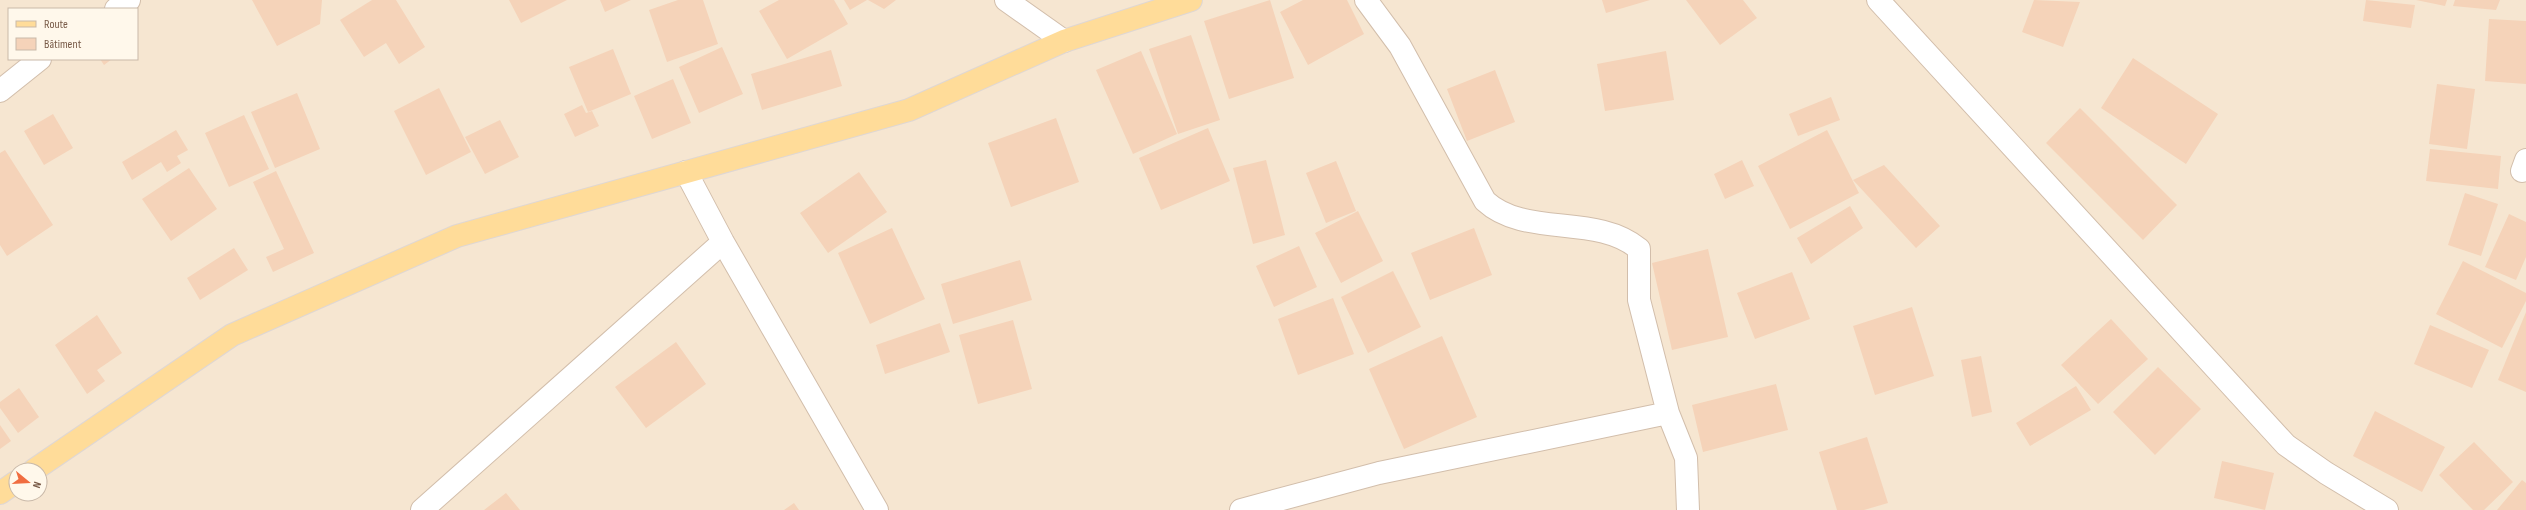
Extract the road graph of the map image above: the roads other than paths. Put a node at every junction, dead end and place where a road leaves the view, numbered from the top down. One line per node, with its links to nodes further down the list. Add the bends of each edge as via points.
1 (129, 0): 6 (street)
2 (1006, 0): 7 (street)
3 (1191, 0): 7 (main road)
4 (1366, 0): 12 (street, via 1400,46 1485,201 1496,212 1523,219 1610,232 1626,238 1638,249 1639,300)
5 (1878, 0): 18 (street, via 2286,445 2326,474)
6 (117, 8)
7 (1064, 41): 10 (main road, via 909,110)
8 (39, 60): 9 (street)
9 (0, 91)
10 (686, 172): 11 (street); 13 (main road, via 457,236 232,335)
11 (723, 242): 14 (street); 15 (street)
12 (1668, 413): 16 (street, via 1379,473); 17 (street, via 1686,458)
13 (46, 462)
14 (422, 510)
15 (877, 510)
16 (1241, 510)
17 (1688, 510)
18 (2388, 510)

